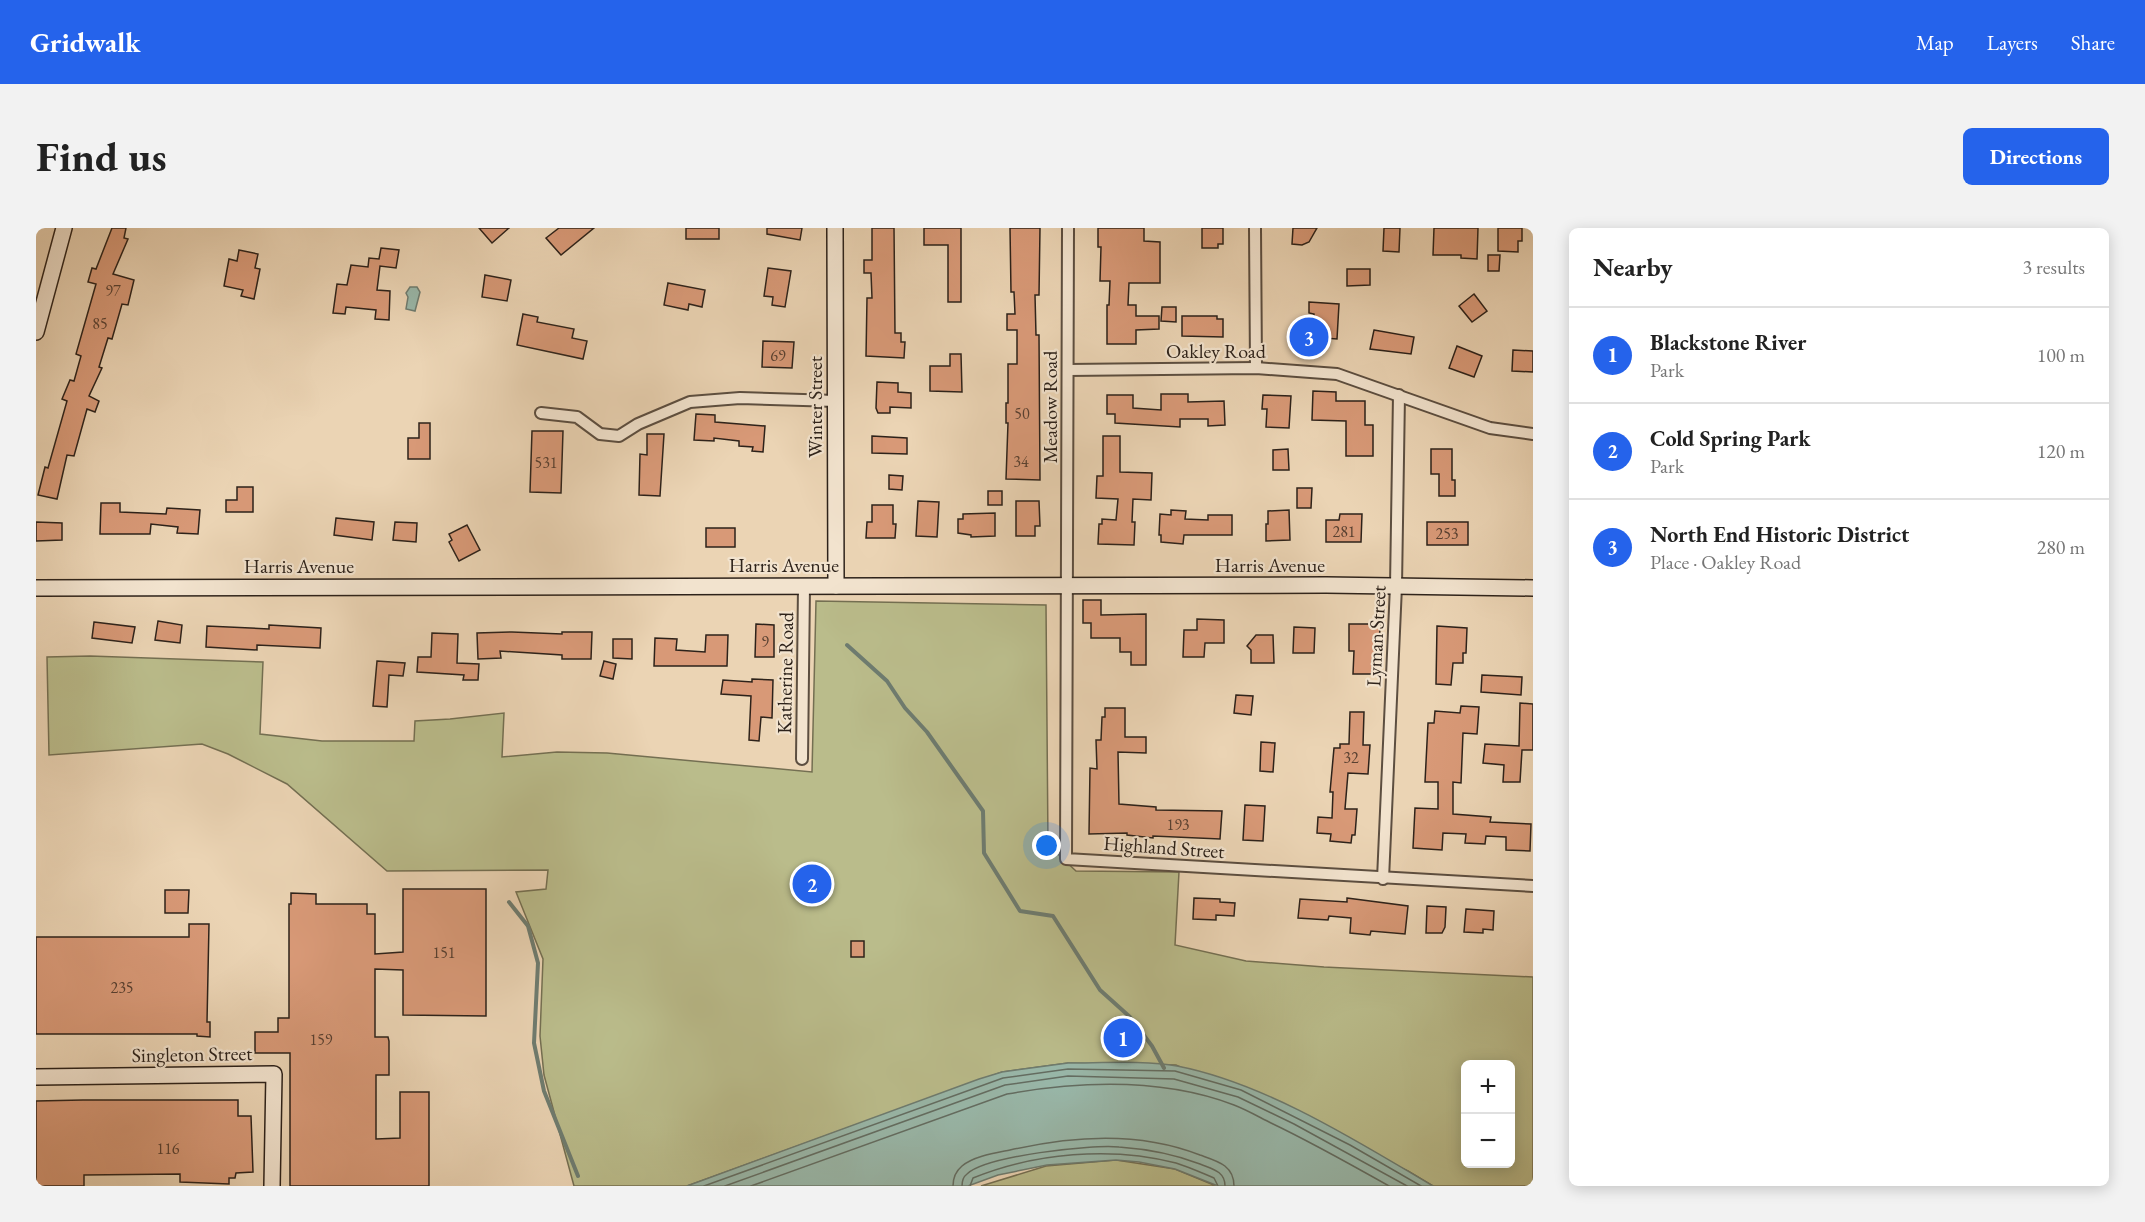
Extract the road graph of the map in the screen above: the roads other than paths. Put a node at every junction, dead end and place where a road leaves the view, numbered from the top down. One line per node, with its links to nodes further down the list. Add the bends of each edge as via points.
1 (64, 228): 5 (main road)
2 (835, 228): 9 (main road, Winter Street)
3 (1068, 228): 7 (street, Meadow Road)
4 (1255, 228): 6 (street)
5 (36, 332)
6 (1256, 368): 7 (street, Oakley Road); 8 (street, Oakley Road, via 1337,374)
7 (1068, 370): 14 (street, Meadow Road)
8 (1399, 396): 11 (street, Oakley Road, via 1490,428); 15 (street, Lyman Street)
9 (836, 401): 10 (street, via 740,398 690,402 619,436 600,434 578,417); 13 (main road, Winter Street)
10 (541, 413)
11 (1533, 434)
12 (804, 586): 13 (main road, Harris Avenue); 16 (main road, Harris Avenue); 18 (street, Katherine Road)
13 (836, 586): 14 (main road, Harris Avenue)
14 (1067, 586): 15 (main road, Harris Avenue); 19 (street, Highland Street, via 1066,859)
15 (1396, 586): 17 (main road, Harris Avenue); 19 (street, Lyman Street)
16 (36, 588)
17 (1533, 588)
18 (802, 759)
19 (1383, 879): 20 (street, Highland Street)
20 (1533, 886)
21 (36, 1077): 22 (main road, Singleton Street, via 274,1074)
22 (272, 1186)

